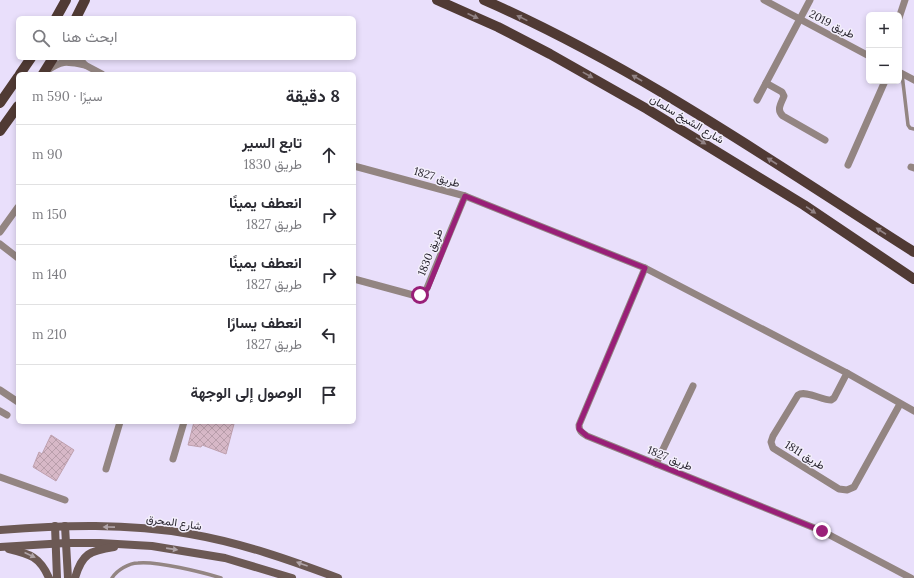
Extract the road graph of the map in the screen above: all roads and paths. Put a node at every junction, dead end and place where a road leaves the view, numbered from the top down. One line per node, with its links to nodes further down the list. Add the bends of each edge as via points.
1 (66, 0): 9 (main road)
2 (86, 0): 10 (main road)
3 (437, 0): 42 (main road, شارع الشيخ سلمان, one-way to 42, via 498,27 647,109 804,205)
4 (484, 0): 39 (main road, شارع الشيخ سلمان, one-way to 4, via 674,99 574,44)
5 (764, 0): 11 (street, طريق 2019)
6 (810, 0): 11 (street)
7 (905, 0): 8 (street)
8 (901, 12)
9 (57, 16)
10 (77, 16)
11 (800, 20): 12 (street, طريق 2019); 24 (street)
12 (866, 54)
13 (30, 60): 17 (main road)
14 (52, 60): 18 (main road)
15 (81, 60): 16 (street)
16 (85, 65): 19 (street, via 63,62); 20 (street)
17 (21, 72)
18 (45, 72)
19 (45, 72)
20 (98, 72)
21 (902, 74): 23 (street)
22 (16, 80): 28 (main road)
23 (914, 80)
24 (766, 82): 27 (street); 32 (street, via 784,96 779,108 782,116)
25 (884, 84): 33 (street)
26 (902, 84): 30 (lane, via 908,125)
27 (757, 100)
28 (0, 103)
29 (16, 109): 31 (main road)
30 (914, 129)
31 (0, 131)
32 (825, 140)
33 (848, 165)
34 (356, 167): 35 (street, طريق 1827)
35 (465, 196): 41 (street, طريق 1827); 43 (street, طريق 1830, via 428,288 424,292 413,295)
36 (16, 211): 37 (street)
37 (0, 232)
38 (0, 244): 40 (street)
39 (914, 252)
40 (16, 256)
41 (645, 268): 44 (street, طريق 1827); 55 (street, طريق 1827, via 579,429 587,436)
42 (914, 279)
43 (356, 280)
44 (847, 373): 48 (street, طريق 1827); 48 (street, طريق 1811, via 831,400 804,393 798,395 773,436 773,448 839,489 847,490 854,487)
45 (693, 386): 55 (street)
46 (0, 390): 47 (street)
47 (16, 401)
48 (900, 404): 50 (street, طريق 1827)
49 (0, 411): 51 (street)
50 (914, 411)
51 (7, 415)
52 (119, 424): 56 (street)
53 (183, 424): 54 (street)
54 (173, 459)
55 (656, 464): 74 (street, طريق 1827, via 822,531)
56 (106, 469)
57 (0, 477): 58 (street)
58 (65, 500)
59 (55, 526): 60 (main road, شارع المحرق); 61 (main road, شارع المحرق); 62 (main road)
60 (65, 526): 63 (main road); 73 (main road, شارع المحرق, one-way to 60, via 264,551 190,534 148,529)
61 (0, 530)
62 (56, 543): 63 (main road); 65 (main road); 67 (main road)
63 (66, 543): 64 (main road); 68 (main road)
64 (133, 545): 69 (main road, via 91,552 78,568); 72 (main road, one-way to 72, via 225,558)
65 (0, 547): 66 (main road, one-way to 66, via 27,553 35,558)
66 (49, 578)
67 (57, 578)
68 (68, 578)
69 (75, 578)
70 (112, 578): 71 (lane, via 115,573 137,562 153,563)
71 (221, 578)
72 (292, 578)
73 (338, 578)
74 (911, 578)

